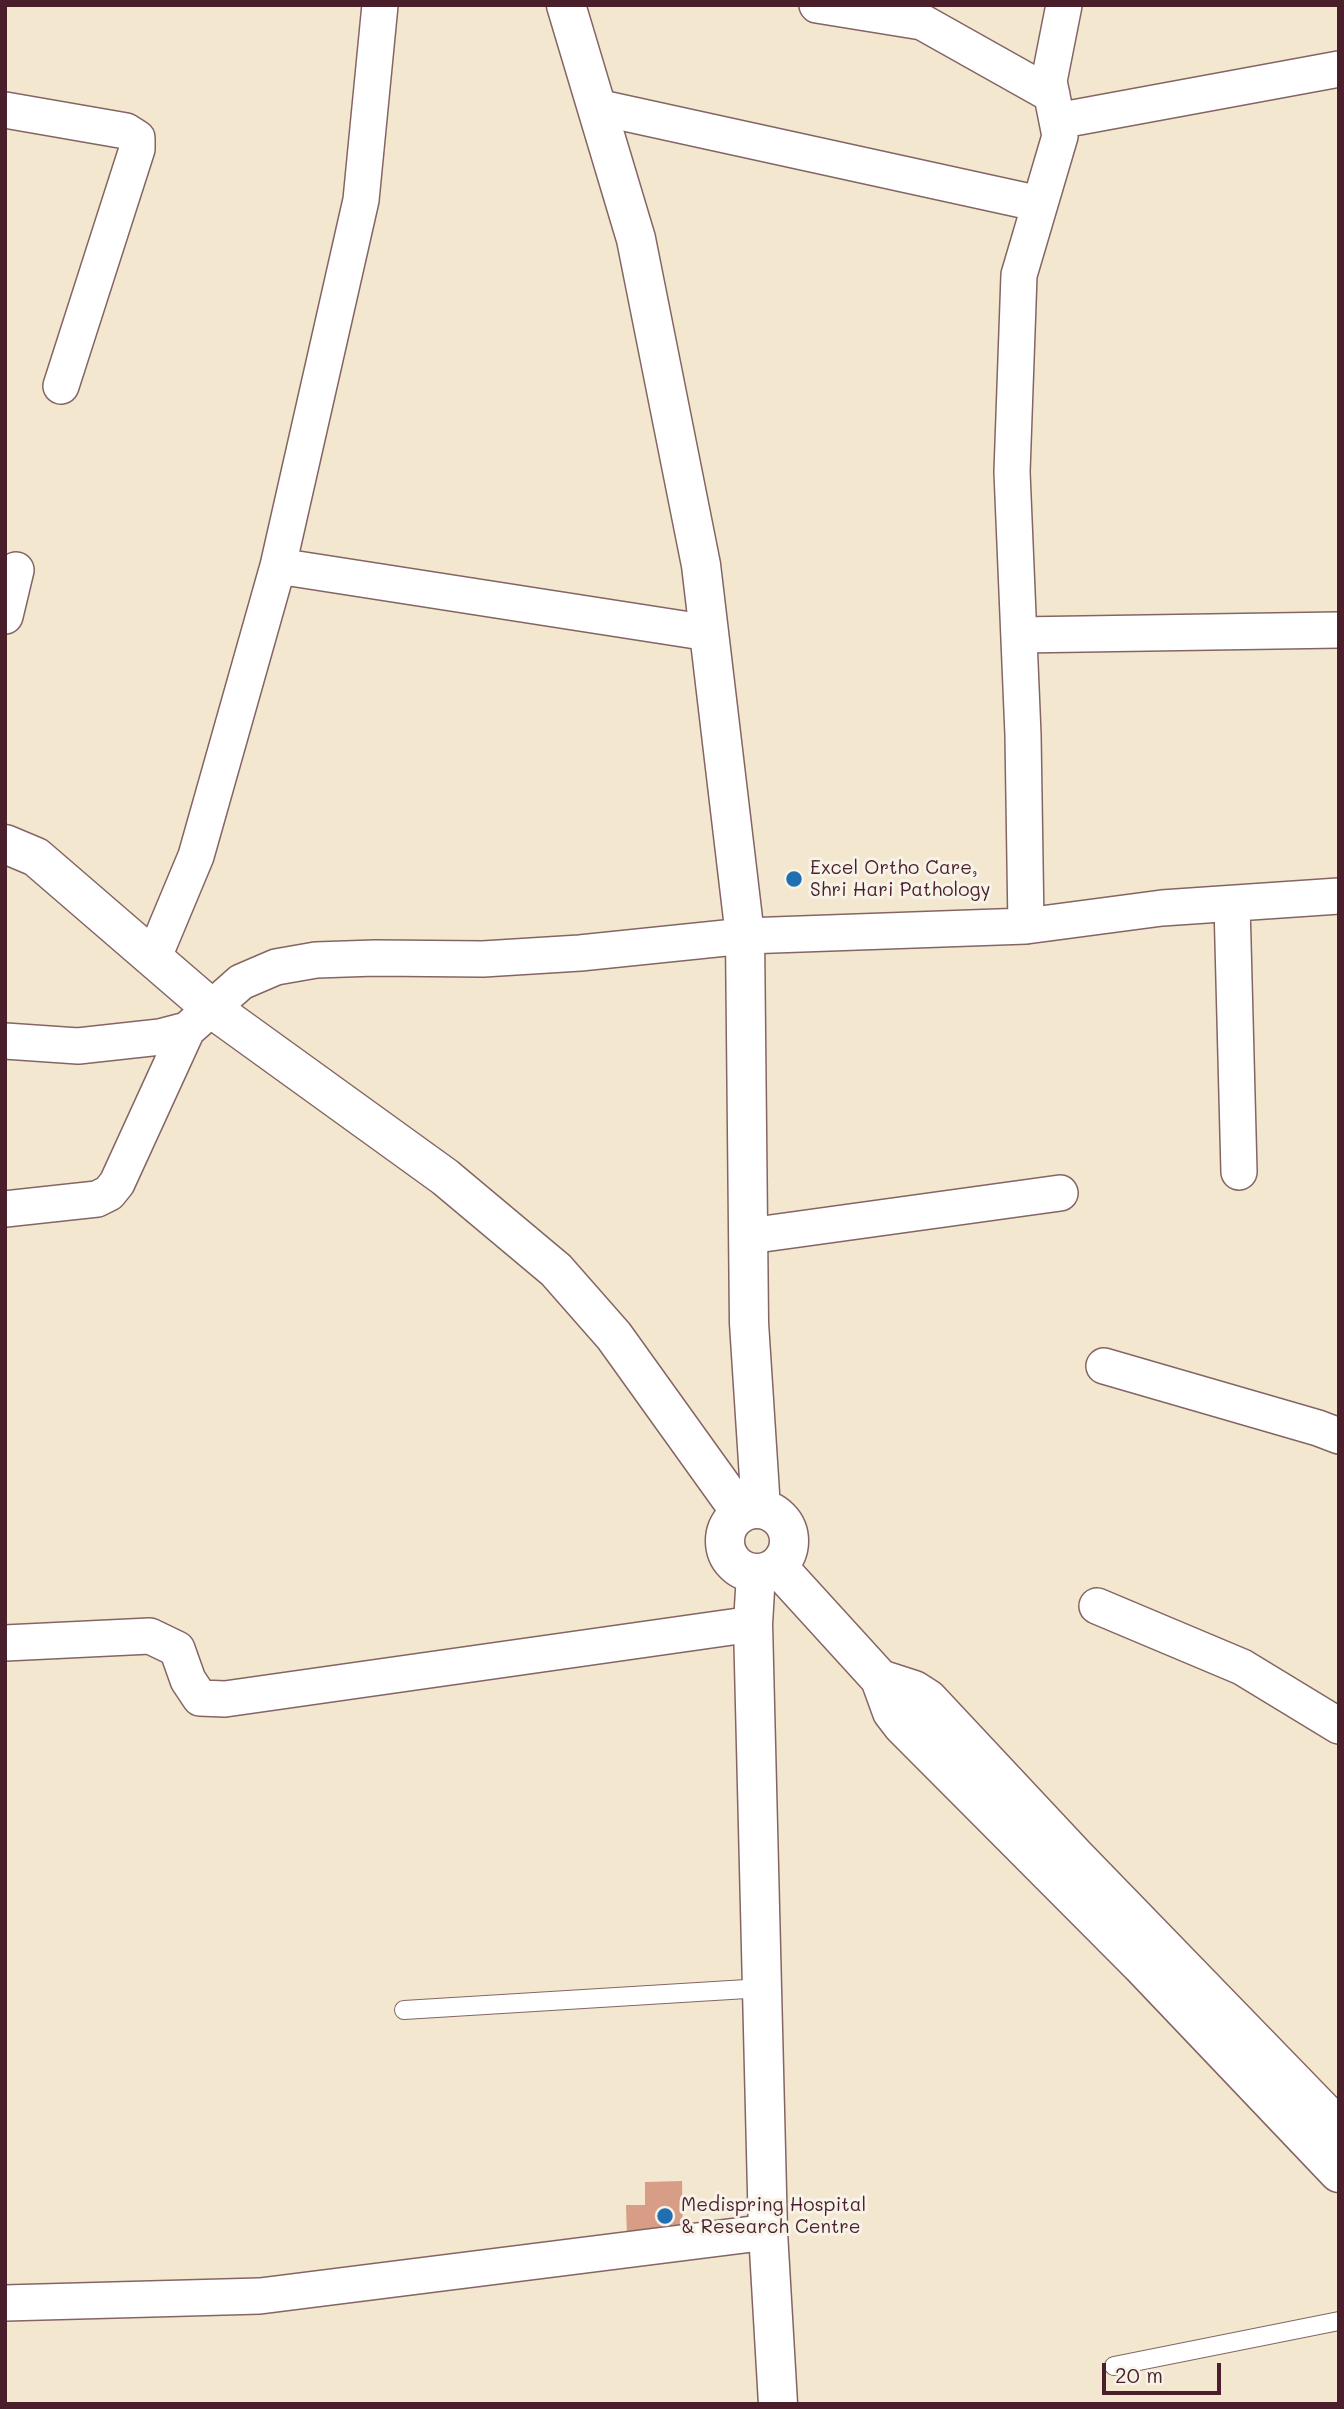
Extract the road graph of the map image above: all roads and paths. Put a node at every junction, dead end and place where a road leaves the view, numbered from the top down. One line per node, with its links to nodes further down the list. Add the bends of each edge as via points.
1 (380, 5): 11 (street, via 361,200)
2 (566, 5): 6 (street)
3 (817, 5): 7 (street, via 922,22)
4 (1064, 5): 7 (street, via 1049,81)
5 (1339, 69): 7 (street)
6 (597, 107): 9 (street); 15 (street, via 636,239 701,565)
7 (1054, 108): 9 (street, via 1060,136)
8 (5, 110): 10 (street, via 126,131 137,138)
9 (1040, 204): 16 (street, via 1019,275 1012,472)
10 (61, 386)
11 (278, 566): 15 (street); 22 (street, via 196,856)
12 (16, 570): 13 (street)
13 (5, 616)
14 (1339, 630): 16 (street)
15 (709, 633): 21 (street)
16 (1018, 635): 20 (street)
17 (5, 844): 22 (street, via 36,857)
18 (1339, 896): 19 (street)
19 (1232, 904): 20 (street); 25 (street)
20 (1026, 926): 21 (street)
21 (745, 936): 23 (street, via 483,959 316,960 276,967 242,982); 28 (street)
22 (153, 959): 23 (street)
23 (199, 1019): 24 (street, via 160,1037 78,1046); 27 (street, via 109,1193 97,1199); 31 (street, via 446,1177 556,1270 614,1336)
24 (5, 1041)
25 (1239, 1172)
26 (1060, 1193): 28 (street)
27 (5, 1209)
28 (749, 1236): 31 (street)
29 (1104, 1366): 30 (street)
30 (1339, 1436)
31 (751, 1511): 32 (street, via 780,1518 786,1527 784,1558); 32 (street, via 727,1528 725,1548 736,1566 746,1571)
32 (766, 1569): 34 (street); 36 (street)
33 (1097, 1606): 37 (street, via 1242,1667)
34 (753, 1624): 35 (street, via 225,1699 200,1698 177,1649 150,1636); 38 (street)
35 (5, 1643)
36 (880, 1679): 40 (street, via 928,1699); 41 (street, via 892,1713 902,1725 1142,1965)
37 (1339, 1726)
38 (763, 1987): 39 (lane); 42 (street)
39 (404, 2010)
40 (1339, 2128)
41 (1339, 2173)
42 (768, 2232): 43 (street, via 260,2296); 46 (street)
43 (5, 2303)
44 (1339, 2321): 45 (lane)
45 (1114, 2366)
46 (778, 2404)

